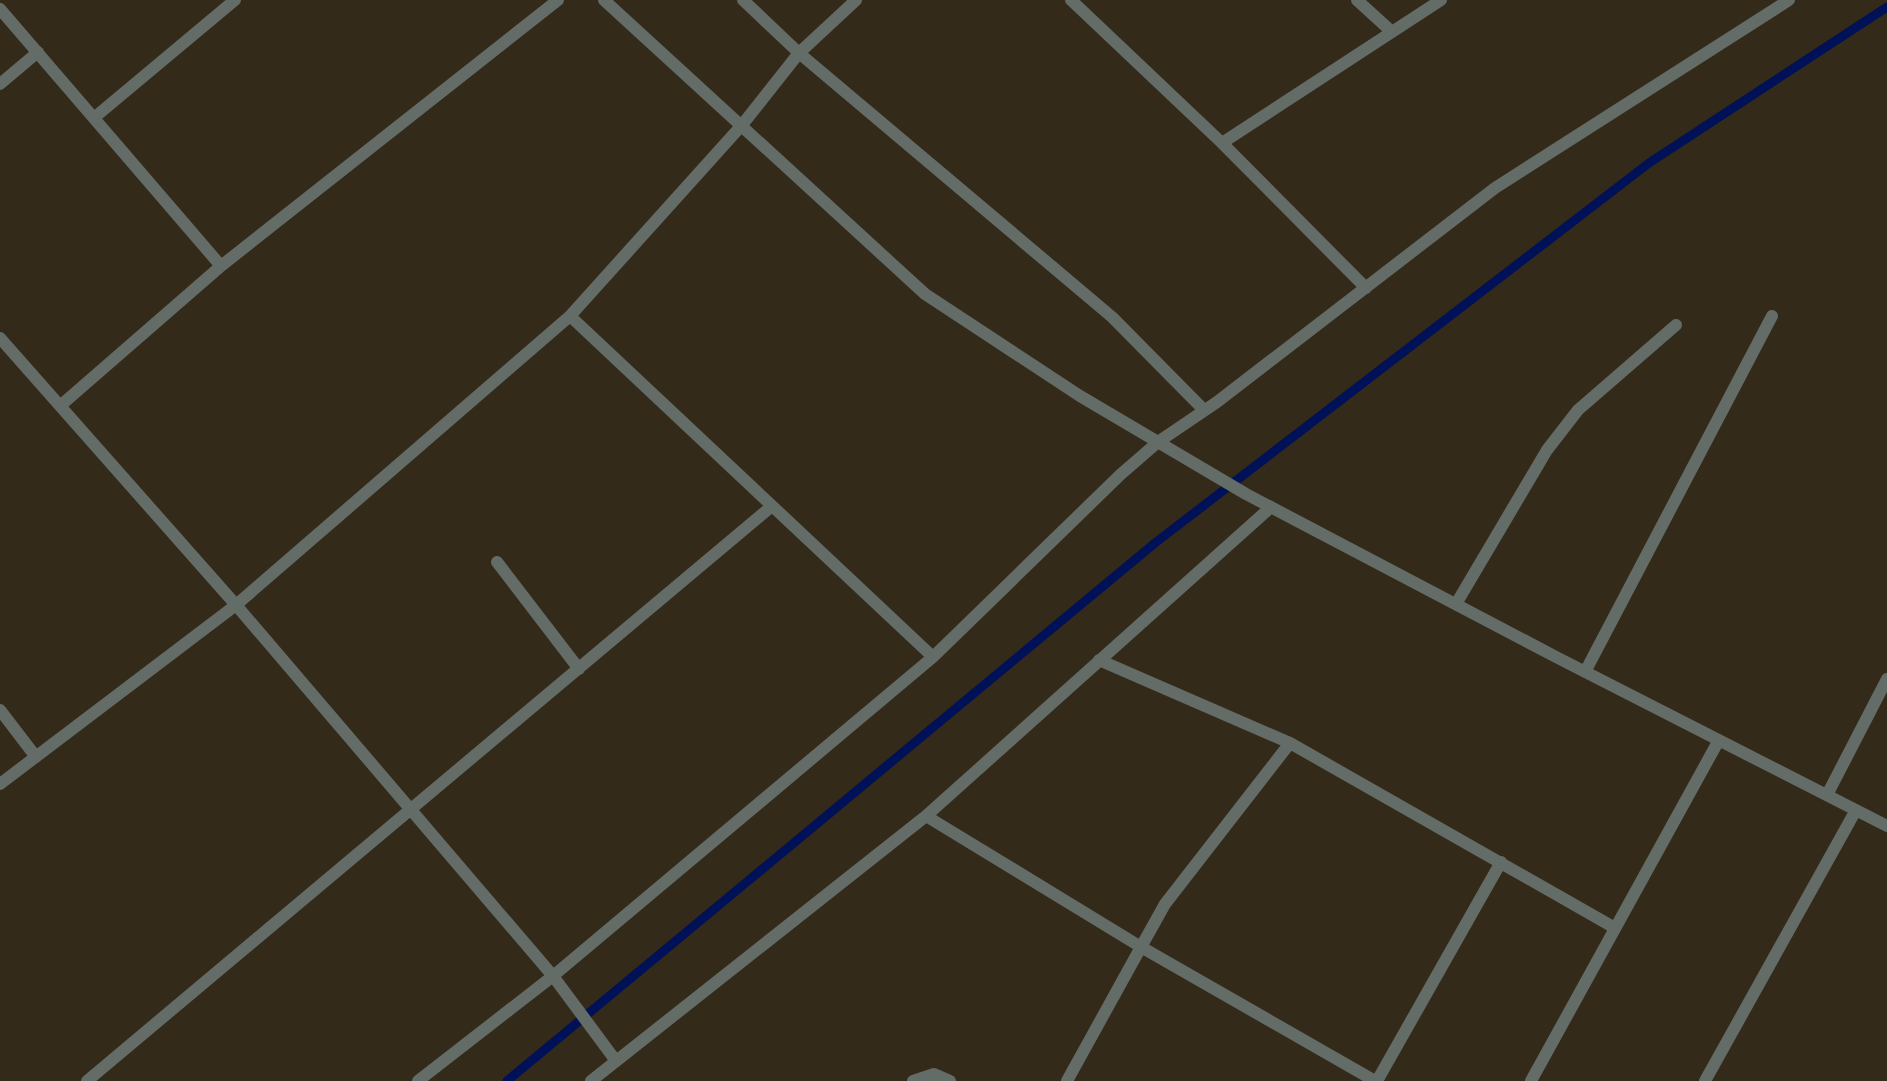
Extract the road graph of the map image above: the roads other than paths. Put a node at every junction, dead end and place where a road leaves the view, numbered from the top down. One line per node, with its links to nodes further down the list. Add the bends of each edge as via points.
1 (235, 0): 15 (street)
2 (558, 0): 18 (street)
3 (604, 0): 16 (street)
4 (743, 0): 13 (street)
5 (856, 0): 13 (street)
6 (1070, 0): 17 (street)
7 (1357, 0): 11 (street)
8 (1441, 0): 11 (street)
9 (1789, 0): 19 (street, via 1495,188)
10 (0, 9): 12 (street)
11 (1392, 32): 17 (street)
12 (38, 52): 14 (street); 15 (street)
13 (799, 53): 16 (street); 25 (street, via 1112,317)
14 (0, 84)
15 (95, 117): 18 (street)
16 (742, 125): 20 (street); 26 (street, via 925,294)
17 (1222, 143): 19 (street)
18 (221, 266): 24 (street)
19 (1366, 288): 25 (street)
20 (570, 316): 27 (street); 31 (street)
21 (1772, 316): 35 (street)
22 (1676, 325): 30 (street, via 1573,416 1547,450)
23 (0, 338): 24 (street)
24 (60, 406): 31 (street)
25 (1204, 410): 26 (street)
26 (1161, 445): 28 (street); 32 (street, via 1120,476)
27 (772, 506): 32 (street); 34 (street)
28 (1271, 507): 30 (street); 33 (street)
29 (497, 562): 34 (street)
30 (1456, 604): 35 (street)
31 (236, 606): 40 (street); 43 (street)
32 (932, 657): 50 (street)
33 (1099, 660): 39 (street); 45 (street)
34 (579, 669): 43 (street)
35 (1585, 672): 38 (street)
36 (1887, 679): 42 (street)
37 (0, 710): 40 (street)
38 (1719, 740): 42 (street); 48 (street)
39 (1290, 743): 47 (street); 49 (street, via 1164,904)
40 (36, 757): 41 (street)
41 (0, 784)
42 (1827, 795): 44 (street)
43 (411, 810): 50 (street); 52 (street)
44 (1856, 810): 46 (street); 60 (street)
45 (926, 816): 49 (street); 51 (street)
46 (1887, 826)
47 (1501, 862): 48 (street); 58 (street)
48 (1615, 928): 59 (street)
49 (1141, 946): 57 (street); 58 (street)
50 (553, 976): 51 (street); 53 (street)
51 (616, 1061): 54 (street)
52 (87, 1081)
53 (418, 1081)
54 (591, 1081)
55 (913, 1081): 56 (street, via 934,1074)
56 (950, 1081)
57 (1067, 1081)
58 (1376, 1081)
59 (1531, 1081)
60 (1705, 1081)

